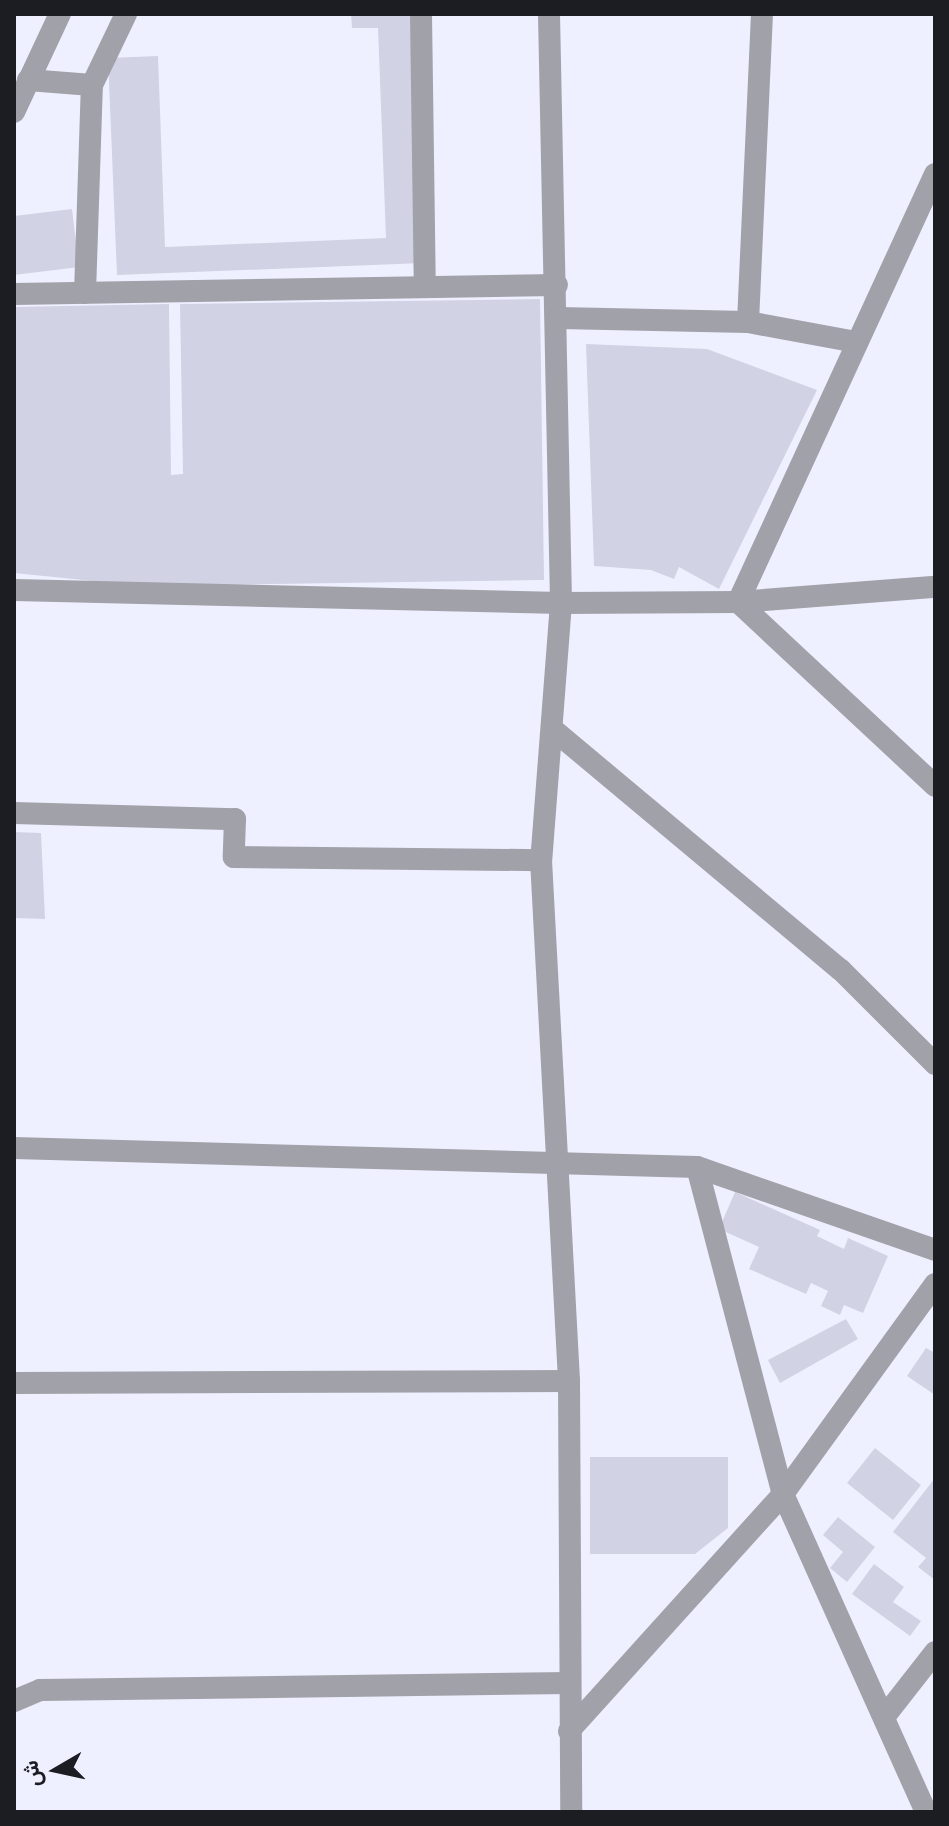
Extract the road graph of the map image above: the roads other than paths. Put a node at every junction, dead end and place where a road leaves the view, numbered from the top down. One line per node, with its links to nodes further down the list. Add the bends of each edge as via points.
1 (60, 14): 6 (street)
2 (126, 14): 7 (street)
3 (421, 14): 11 (street)
4 (549, 14): 10 (street)
5 (762, 14): 15 (street)
6 (28, 80): 7 (street); 8 (street)
7 (92, 85): 12 (street)
8 (14, 112)
9 (935, 174): 16 (street)
10 (557, 285): 11 (street); 14 (street)
11 (425, 287): 12 (street)
12 (85, 293): 13 (street)
13 (14, 294)
14 (559, 318): 15 (street); 20 (street)
15 (748, 322): 16 (street)
16 (856, 342): 19 (street)
17 (934, 586): 19 (street)
18 (14, 590): 20 (street)
19 (738, 602): 20 (street); 22 (street)
20 (561, 603): 21 (street)
21 (556, 732): 24 (street); 25 (street, via 841,970)
22 (935, 786)
23 (14, 813): 24 (street, via 235,819 234,857)
24 (541, 860): 27 (street)
25 (935, 1064)
26 (14, 1148): 27 (street)
27 (557, 1159): 28 (street); 31 (street)
28 (697, 1167): 29 (street); 33 (street)
29 (935, 1250)
30 (935, 1284): 33 (street)
31 (569, 1381): 32 (street); 35 (street)
32 (14, 1383)
33 (783, 1494): 37 (street); 38 (street)
34 (935, 1652): 37 (street)
35 (569, 1683): 36 (street, via 40,1690); 38 (street)
36 (14, 1701)
37 (885, 1716): 40 (street)
38 (569, 1731): 39 (street)
39 (571, 1812)
40 (926, 1812)

